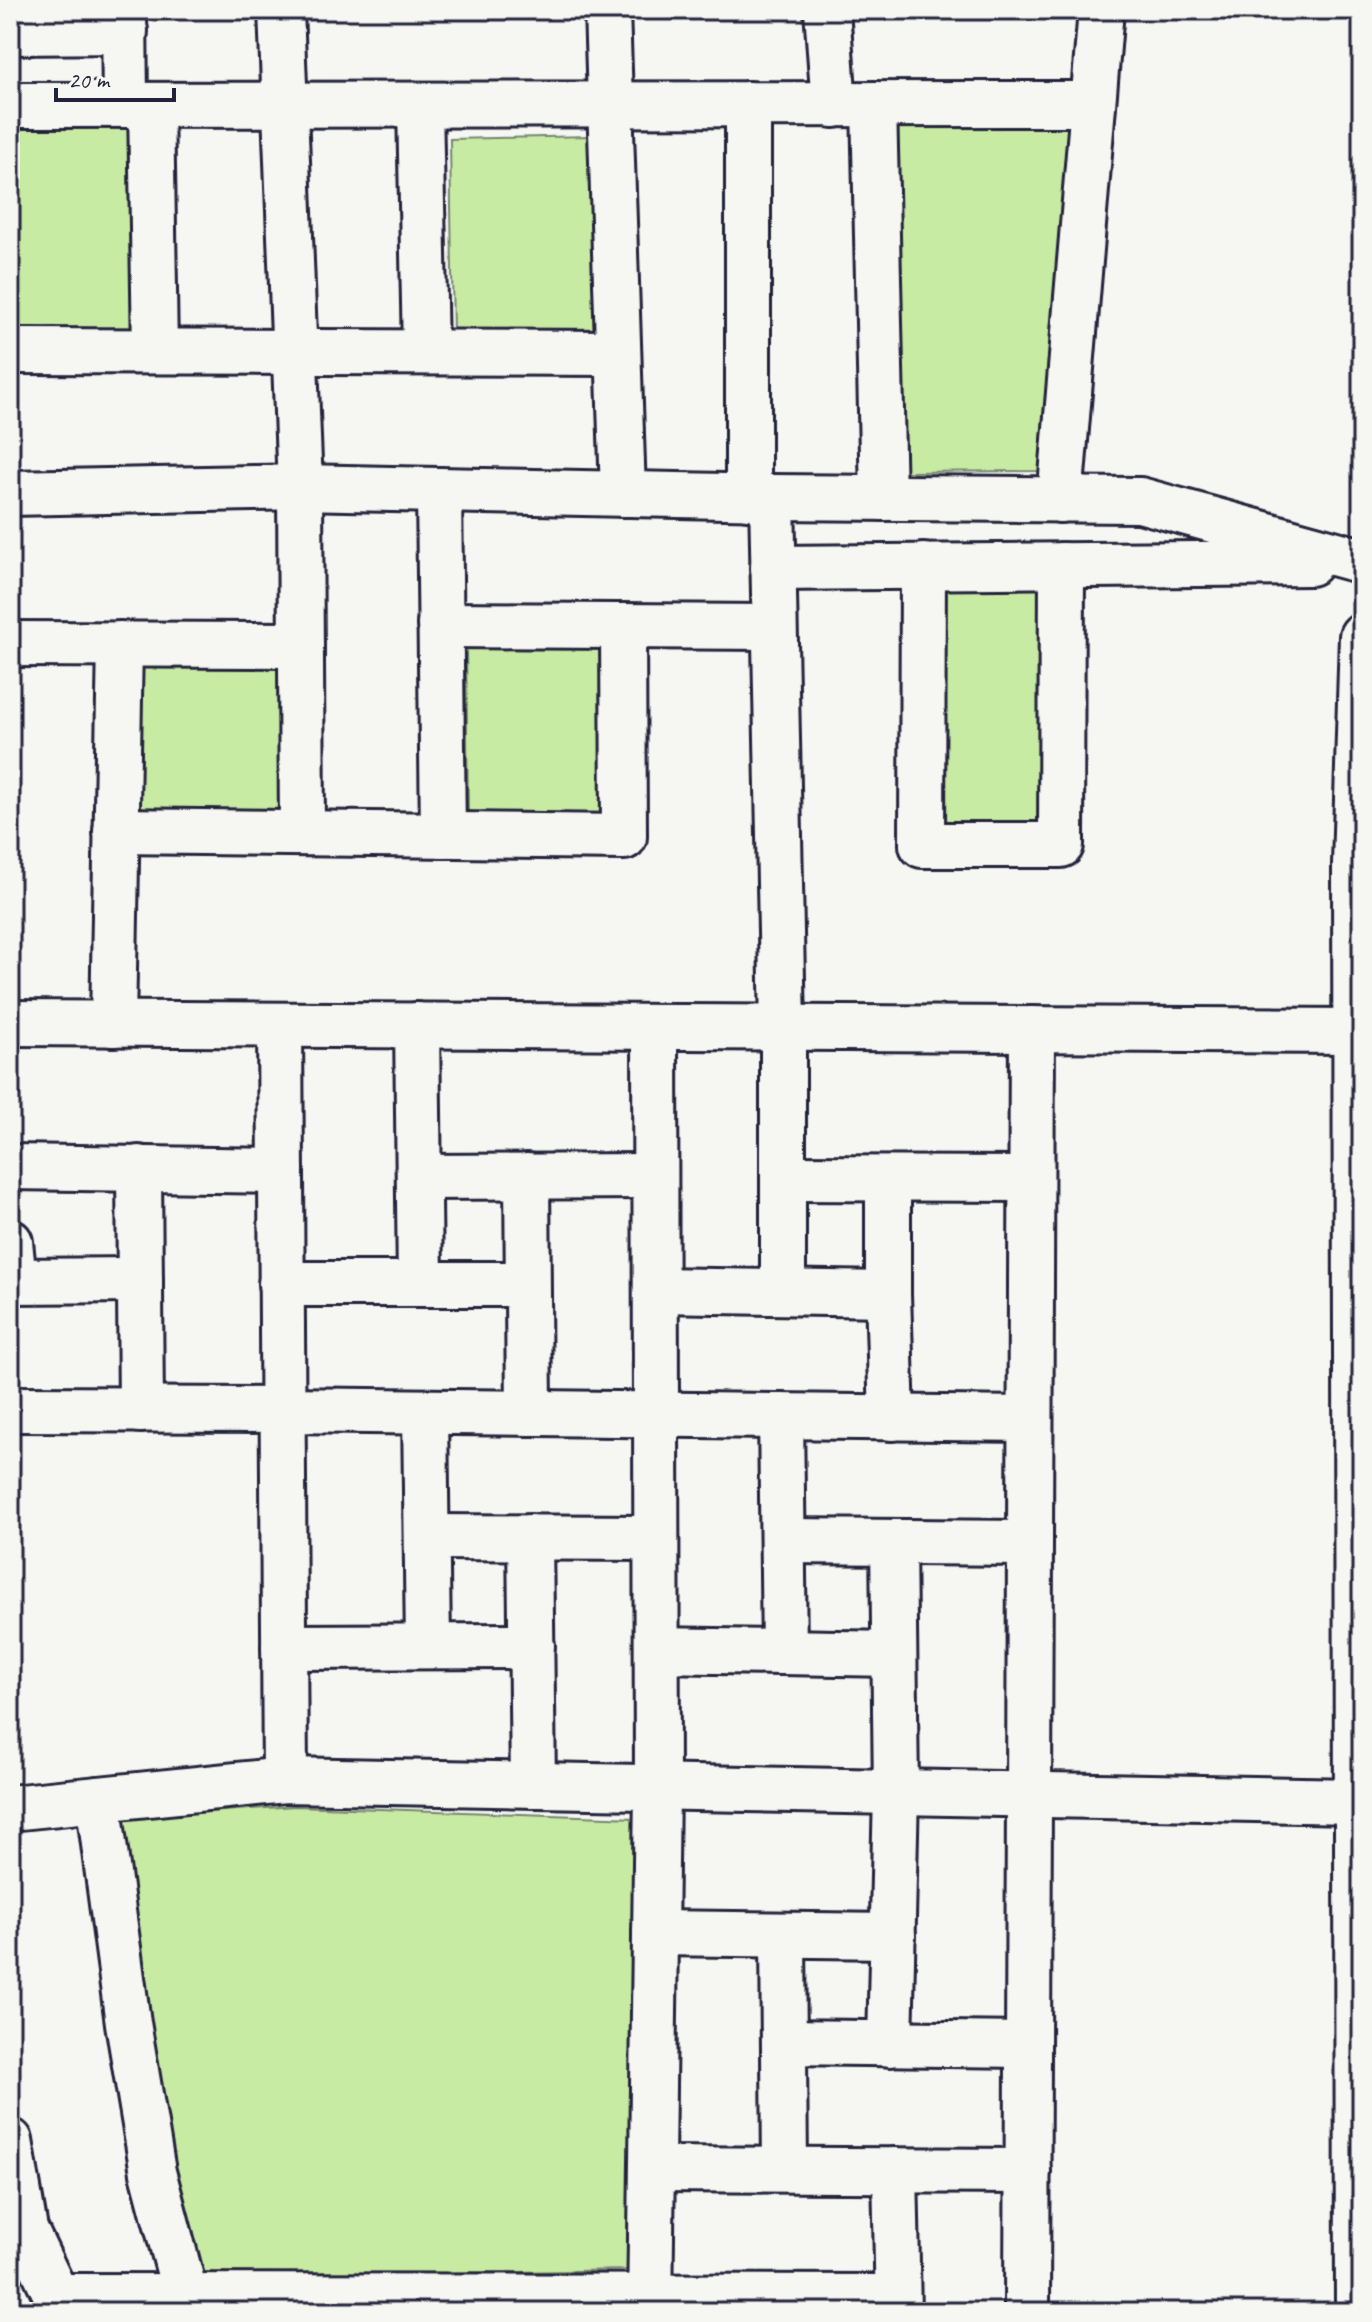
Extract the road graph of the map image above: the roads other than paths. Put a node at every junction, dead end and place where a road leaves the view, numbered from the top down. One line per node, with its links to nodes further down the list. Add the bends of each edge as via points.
1 (281, 10): 12 (street)
2 (607, 10): 14 (street)
3 (827, 10): 8 (street)
4 (1101, 10): 9 (street)
5 (124, 20): 6 (street); 11 (street)
6 (10, 32)
7 (748, 104): 8 (street); 14 (street); 24 (street)
8 (854, 104): 9 (street); 25 (street)
9 (1093, 104): 26 (street)
10 (10, 105): 11 (street)
11 (138, 105): 12 (street); 16 (street)
12 (284, 105): 13 (street); 17 (street)
13 (420, 105): 14 (street); 18 (street)
14 (610, 105): 19 (street)
15 (10, 351): 16 (street)
16 (155, 351): 17 (street)
17 (294, 352): 18 (street); 20 (street)
18 (425, 352): 19 (street)
19 (618, 353): 23 (street)
20 (300, 487): 21 (street); 22 (street); 37 (street)
21 (439, 490): 23 (street); 31 (street)
22 (10, 493)
23 (623, 494): 24 (street)
24 (760, 497): 25 (street); 30 (street)
25 (883, 498): 26 (street)
26 (1060, 500): 27 (street, via 1140,500)
27 (1362, 562): 28 (street)
28 (1062, 565): 29 (street); 29 (street, via 1061,845 922,845)
29 (923, 566): 30 (street)
30 (773, 568): 33 (street)
31 (440, 625): 32 (street); 40 (street)
32 (623, 626): 33 (street); 40 (street, via 624,837)
33 (774, 627): 46 (street)
34 (1362, 636): 48 (street)
35 (10, 644): 36 (street)
36 (120, 644): 37 (street); 38 (street)
37 (301, 645): 39 (street)
38 (116, 831): 39 (street); 42 (street)
39 (302, 833): 40 (street)
40 (443, 835)
41 (10, 1023): 42 (street)
42 (113, 1024): 43 (street)
43 (280, 1025): 44 (street); 52 (street)
44 (417, 1025): 45 (street); 55 (street)
45 (655, 1027): 46 (street); 54 (street)
46 (783, 1028): 47 (street); 56 (street)
47 (1032, 1029): 48 (street); 58 (street)
48 (1355, 1031): 49 (street)
49 (1359, 1100): 76 (street)
50 (10, 1167): 51 (street)
51 (139, 1168): 52 (street); 60 (street)
52 (281, 1171): 61 (street)
53 (527, 1176): 54 (street); 55 (street); 63 (street)
54 (655, 1176): 64 (street)
55 (419, 1177): 62 (street)
56 (783, 1178): 57 (street); 65 (street)
57 (888, 1179): 58 (street); 66 (street)
58 (1031, 1179): 75 (street)
59 (11, 1268): 60 (street)
60 (140, 1280): 68 (street)
61 (281, 1284): 62 (street); 69 (street)
62 (420, 1284): 63 (street)
63 (527, 1284): 71 (street)
64 (656, 1290): 65 (street); 72 (street)
65 (783, 1292): 66 (street)
66 (888, 1294): 74 (street)
67 (10, 1409): 68 (street)
68 (141, 1410): 69 (street)
69 (282, 1410): 70 (street); 86 (street)
70 (425, 1412): 71 (street); 77 (street)
71 (529, 1413): 72 (street)
72 (656, 1415): 73 (street); 79 (street)
73 (781, 1416): 74 (street); 80 (street)
74 (892, 1418): 75 (street)
75 (1030, 1419): 82 (street)
76 (1359, 1470): 83 (street)
77 (427, 1537): 78 (street); 84 (street)
78 (530, 1537): 79 (street); 85 (street)
79 (656, 1538): 87 (street)
80 (783, 1541): 81 (street); 88 (street)
81 (893, 1542): 82 (street); 89 (street)
82 (1030, 1543): 94 (street)
83 (1359, 1618): 96 (street)
84 (428, 1646): 85 (street); 86 (street)
85 (532, 1646): 91 (street)
86 (284, 1647): 90 (street)
87 (657, 1650): 88 (street); 92 (street)
88 (784, 1652): 89 (street)
89 (894, 1654): 93 (street)
90 (285, 1780): 91 (street); 95 (street)
91 (533, 1785): 92 (street)
92 (657, 1788): 93 (street); 98 (street)
93 (896, 1792): 94 (street); 100 (street)
94 (1029, 1795): 96 (street); 103 (street)
95 (98, 1799): 97 (street); 109 (street, via 153,2172)
96 (1356, 1801): 116 (street)
97 (10, 1808)
98 (655, 1933): 99 (street); 105 (street)
99 (783, 1935): 100 (street); 101 (street)
100 (893, 1936): 102 (street)
101 (784, 2042): 102 (street); 106 (street)
102 (890, 2044): 103 (street)
103 (1028, 2045): 108 (street)
104 (10, 2141): 110 (street, via 25,2230)
105 (652, 2169): 106 (street); 112 (street)
106 (785, 2169): 107 (street)
107 (895, 2170): 108 (street); 114 (street)
108 (1028, 2171): 115 (street)
109 (209, 2302): 110 (street); 111 (street)
110 (61, 2304)
111 (513, 2304): 112 (street)
112 (650, 2305): 113 (street)
113 (779, 2305): 114 (street)
114 (898, 2305)
115 (1027, 2312)
116 (1358, 2312)

